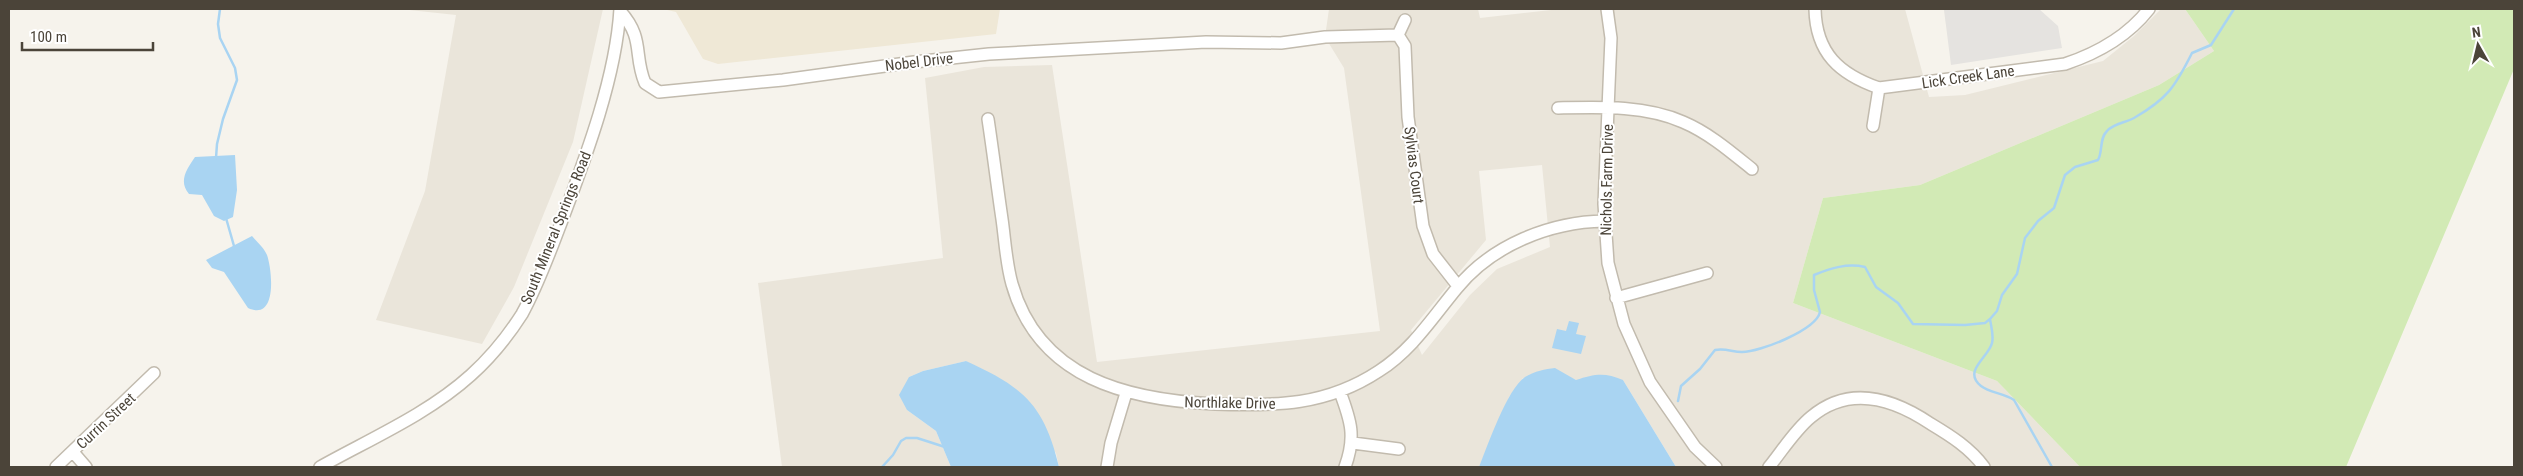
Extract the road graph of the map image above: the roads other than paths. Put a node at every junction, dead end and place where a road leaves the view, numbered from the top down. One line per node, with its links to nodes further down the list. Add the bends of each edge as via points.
1 (1815, 9): 7 (street, Lick Creek Lane, via 1815,24 1822,47 1855,79)
2 (2149, 9): 7 (street, Lick Creek Lane, via 2119,40 2065,64)
3 (620, 10): 6 (street, Nobel Drive, via 636,33 645,83 659,92 988,54); 25 (street, South Mineral Springs Road, via 593,134 547,260 522,314 490,357 450,392)
4 (1606, 10): 9 (street, Nichols Farm Drive, via 1611,38)
5 (1405, 20): 6 (street)
6 (1398, 35): 15 (street, Sylvias Court, via 1405,46 1408,117 1423,226 1433,254)
7 (1879, 88): 11 (street)
8 (1558, 108): 9 (street)
9 (1608, 108): 12 (street, via 1657,113 1683,122 1714,140); 13 (street, Nichols Farm Drive)
10 (988, 118): 19 (street, Northlake Drive, via 1008,264 1022,308 1040,337 1070,366 1097,382)
11 (1873, 126)
12 (1752, 169)
13 (1604, 222): 15 (street, Northlake Drive, via 1567,224 1516,242 1489,258); 16 (street, Nichols Farm Drive, via 1608,264)
14 (1708, 274): 16 (street)
15 (1458, 286): 18 (street, Northlake Drive, via 1426,329 1396,359)
16 (1616, 298): 28 (street, Nichols Farm Drive, via 1650,382 1695,447)
17 (154, 373): 22 (street, Currin Street)
18 (1340, 392): 19 (street, Northlake Drive, via 1308,401 1268,406 1165,401); 20 (street, via 1350,420)
19 (1126, 393): 26 (street)
20 (1352, 443): 21 (street); 27 (street)
21 (1399, 449)
22 (73, 452): 23 (street, Currin Street); 24 (street)
23 (56, 467)
24 (86, 467)
25 (320, 467)
26 (1107, 467)
27 (1345, 467)
28 (1716, 467)
29 (1770, 467): 30 (street, via 1803,424 1817,412 1836,403 1866,398 1891,402 1912,411 1965,446)
30 (1984, 467)

